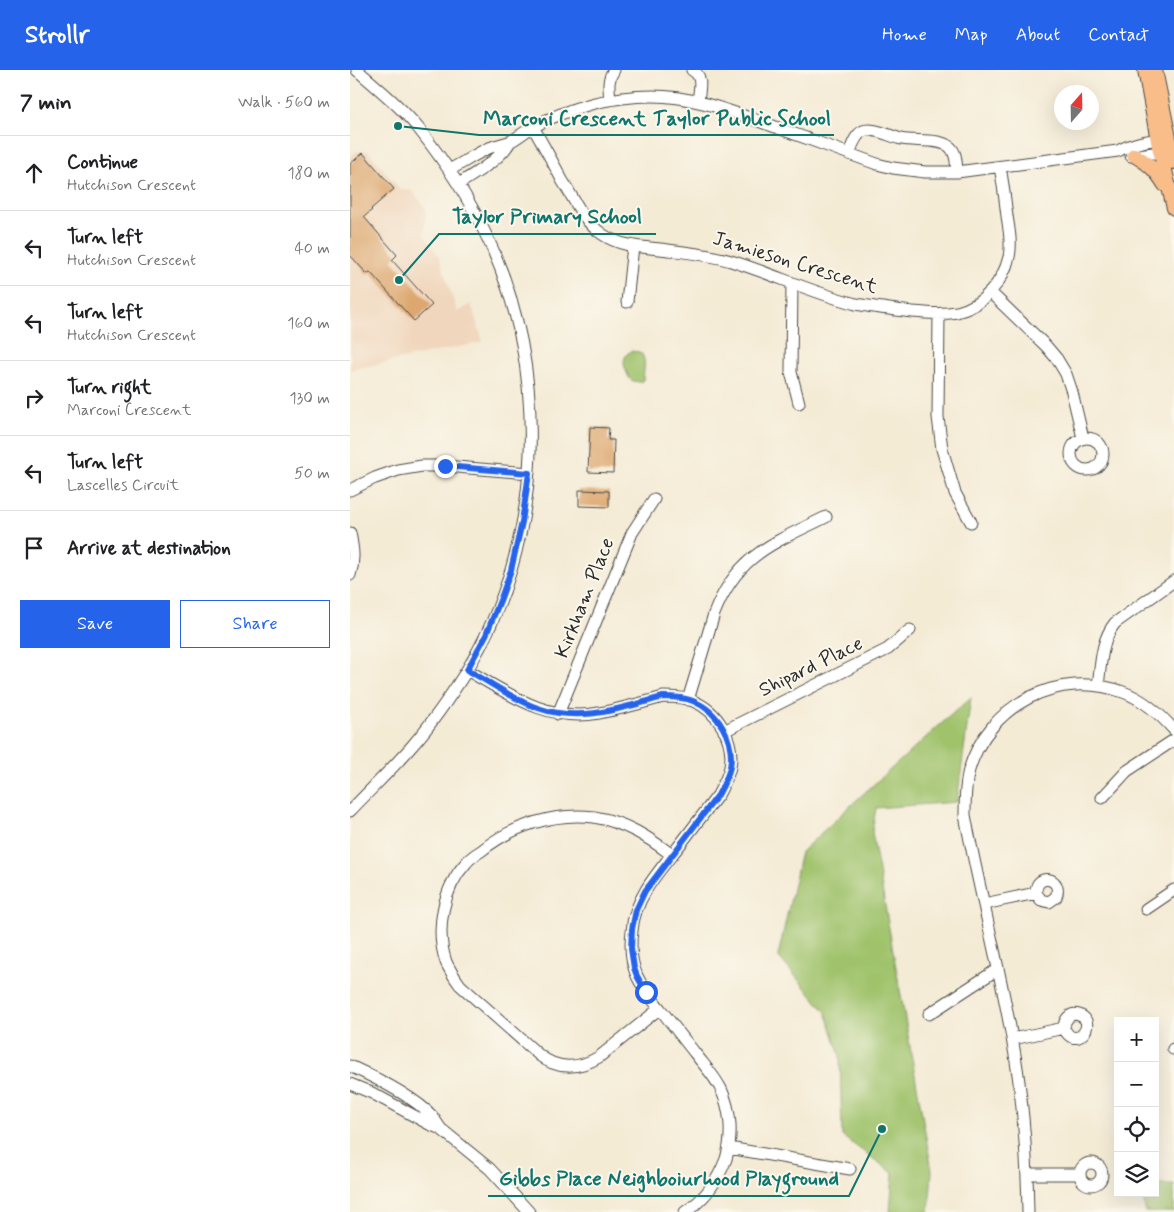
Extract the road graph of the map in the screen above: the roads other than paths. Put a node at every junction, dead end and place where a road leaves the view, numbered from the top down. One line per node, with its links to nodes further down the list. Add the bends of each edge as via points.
1 (358, 70): 16 (street, via 418,128)
2 (614, 70): 6 (street, via 609,82)
3 (692, 70): 7 (street, via 700,80)
4 (1145, 70): 10 (main road)
5 (1155, 70): 10 (main road)
6 (610, 100): 7 (street, via 655,96); 8 (street, via 580,106)
7 (698, 102): 12 (street, via 729,110)
8 (532, 127): 9 (street); 20 (street, Jamieson Crescent, via 590,224 603,235)
9 (510, 142): 16 (street, via 487,149); 18 (street, via 495,159)
10 (1162, 145): 11 (street, via 1134,144); 13 (street); 14 (main road); 19 (main road)
11 (1118, 151): 13 (street); 15 (street)
12 (849, 154): 17 (street, via 893,168); 17 (street, via 858,134 870,130 902,139 944,143 955,154)
13 (1134, 155): 19 (main road, via 1157,171)
14 (1174, 162)
15 (1000, 167): 17 (street); 22 (street, Jamieson Crescent, via 1010,250 1004,273)
16 (450, 170): 18 (street)
17 (957, 172)
18 (459, 184): 27 (street, via 488,238 520,335 530,401)
19 (1172, 202)
20 (633, 246): 21 (street, Jamieson Crescent, via 730,261); 23 (street)
21 (792, 283): 24 (street, Jamieson Crescent, via 875,308); 25 (street, via 791,372)
22 (990, 292): 24 (street, Jamieson Crescent, via 972,306); 26 (street, via 1057,359 1072,392)
23 (626, 302)
24 (939, 314): 31 (street, via 938,417 942,449 955,493)
25 (799, 403)
26 (1083, 438)
27 (529, 473): 28 (street, via 422,466 398,470); 36 (street, via 511,570 486,635)
28 (350, 490)
29 (654, 499): 39 (street, Kirkham Place, via 632,533)
30 (826, 517): 38 (street, via 765,548 734,575 716,608)
31 (971, 522)
32 (350, 533): 33 (street, via 354,560)
33 (350, 575)
34 (1174, 581): 37 (street, via 1109,630)
35 (910, 630): 41 (street, Shipard Place, via 888,649)
36 (467, 670): 39 (street, via 519,700); 44 (street, via 412,746)
37 (1098, 686): 40 (street, via 1122,691 1144,702); 48 (street, via 1061,686 1041,692 1006,712 983,738 968,771 965,793 966,815)
38 (688, 700): 39 (street, via 663,697 598,714); 41 (street, via 709,710)
39 (558, 714)
40 (1174, 730)
41 (724, 731): 45 (street, via 730,744 731,759 726,782)
42 (1174, 740): 43 (street, via 1127,771)
43 (1102, 798)
44 (350, 811)
45 (672, 855): 51 (street, via 645,891 632,929 634,968); 51 (street, via 619,823 584,816 535,822 488,845 467,861 451,886 442,915 444,954 460,985 544,1060 557,1066 571,1067 592,1061)
46 (1174, 890): 49 (street)
47 (1036, 893): 48 (street)
48 (984, 904): 50 (street)
49 (1146, 909)
50 (998, 969): 52 (street); 54 (street)
51 (659, 1009): 58 (street, via 721,1088 728,1107)
52 (929, 1014)
53 (1064, 1028): 54 (street)
54 (1013, 1039): 60 (street)
55 (350, 1066): 57 (street, via 422,1107)
56 (350, 1084): 57 (street)
57 (441, 1129): 63 (street, via 490,1169)
58 (729, 1148): 59 (street); 62 (street, via 714,1183)
59 (850, 1169)
60 (1028, 1174): 61 (street); 64 (street)
61 (1080, 1174)
62 (688, 1211)
63 (529, 1212)
64 (1028, 1212)

